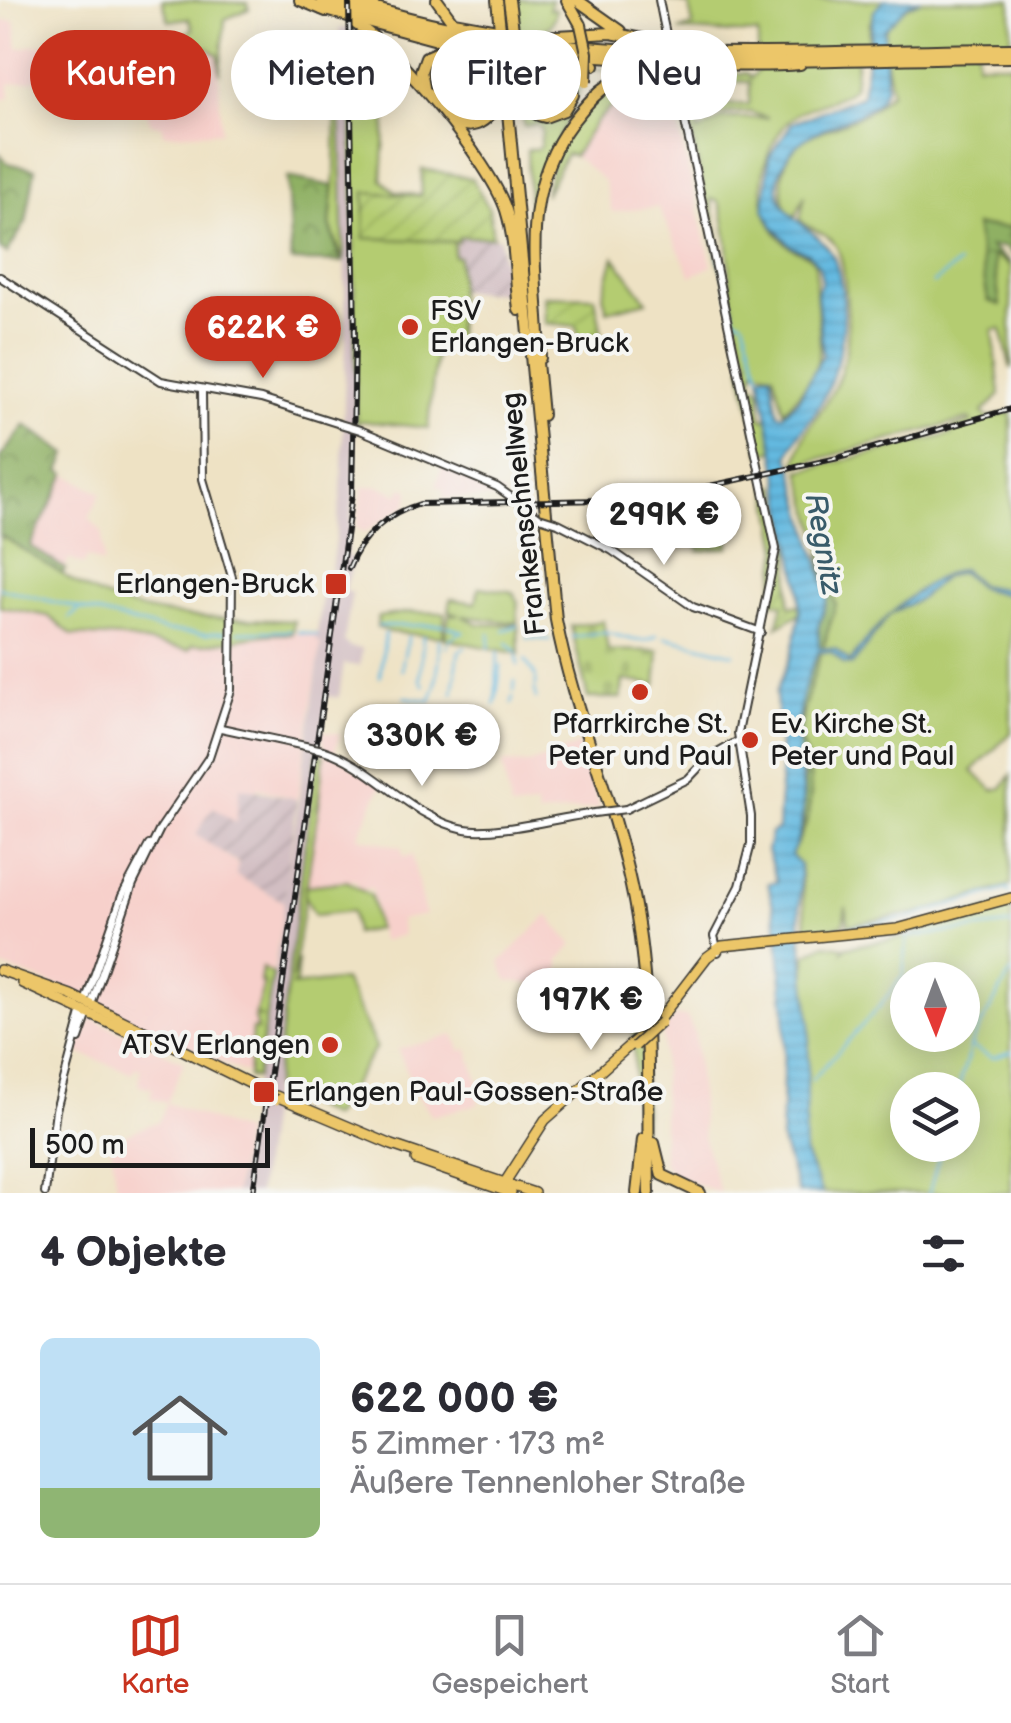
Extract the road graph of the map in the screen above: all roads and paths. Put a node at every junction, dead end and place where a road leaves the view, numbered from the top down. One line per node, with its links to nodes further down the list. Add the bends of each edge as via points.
1 (300, 0): 8 (highway)
2 (348, 0): 17 (highway, via 522,42)
3 (437, 0): 11 (highway, via 450,20 479,28 546,38)
4 (567, 0): 26 (highway, bridge, via 587,53 586,82)
5 (577, 0): 10 (highway)
6 (658, 0): 31 (street, bridge, via 776,538)
7 (497, 1): 9 (highway, Frankenschnellweg, bridge)
8 (322, 4): 12 (highway); 17 (highway, via 530,52); 29 (highway, via 392,54 492,180 508,216)
9 (503, 30)
10 (622, 30)
11 (601, 32)
12 (431, 37)
13 (431, 53): 20 (highway, via 420,71)
14 (1011, 53): 15 (highway)
15 (848, 55): 18 (highway); 18 (highway)
16 (737, 56): 17 (highway)
17 (746, 58): 18 (highway); 19 (highway); 26 (highway, via 629,74 594,95)
18 (786, 59)
19 (581, 63)
20 (431, 96)
21 (453, 120): 22 (highway, via 470,126)
22 (482, 120)
23 (503, 120): 27 (highway)
24 (510, 120): 27 (highway, Frankenschnellweg)
25 (512, 120): 29 (highway, Frankenschnellweg)
26 (566, 129): 29 (highway, via 543,173 534,213)
27 (516, 198): 29 (highway, Frankenschnellweg)
28 (0, 277): 30 (street, via 151,376)
29 (536, 382): 47 (highway, Frankenschnellweg, via 561,645 619,835 638,924); 48 (highway, Frankenschnellweg, via 564,632 624,830 644,924)
30 (202, 391): 31 (street, bridge, via 261,400 362,431 494,486 538,517 603,544 694,607); 32 (street, via 202,472 227,551 233,599 231,690)
31 (761, 632): 33 (street)
32 (221, 728): 33 (street, bridge, via 323,750 437,820 493,830 626,809 688,780); 36 (street, via 127,885)
33 (738, 741): 35 (street, via 751,842 740,886)
34 (1011, 898): 38 (main road, via 883,932)
35 (719, 926): 37 (street); 39 (street)
36 (114, 932): 42 (street); 44 (street)
37 (718, 935): 38 (street); 39 (street)
38 (735, 944): 39 (main road)
39 (717, 949): 45 (main road, bridge)
40 (0, 973): 41 (main road)
41 (36, 985): 43 (main road); 44 (main road)
42 (91, 986): 43 (street); 44 (street)
43 (70, 995): 44 (main road)
44 (87, 1007): 46 (main road, bridge); 53 (street, via 52,1131)
45 (637, 1041): 49 (main road, via 544,1120); 50 (main road, via 551,1120)
46 (276, 1098): 51 (main road); 52 (main road)
47 (648, 1098): 55 (highway); 56 (highway, Frankenschnellweg)
48 (654, 1142): 56 (highway, Frankenschnellweg); 59 (highway, via 662,1175)
49 (518, 1156): 51 (main road, via 503,1174); 52 (main road)
50 (517, 1169): 52 (main road); 54 (main road)
51 (489, 1178): 52 (main road)
52 (503, 1190): 54 (main road)
53 (45, 1191)
54 (531, 1192)
55 (637, 1193)
56 (652, 1193)
57 (671, 1193): 58 (highway)
58 (692, 1193)
59 (700, 1193)

